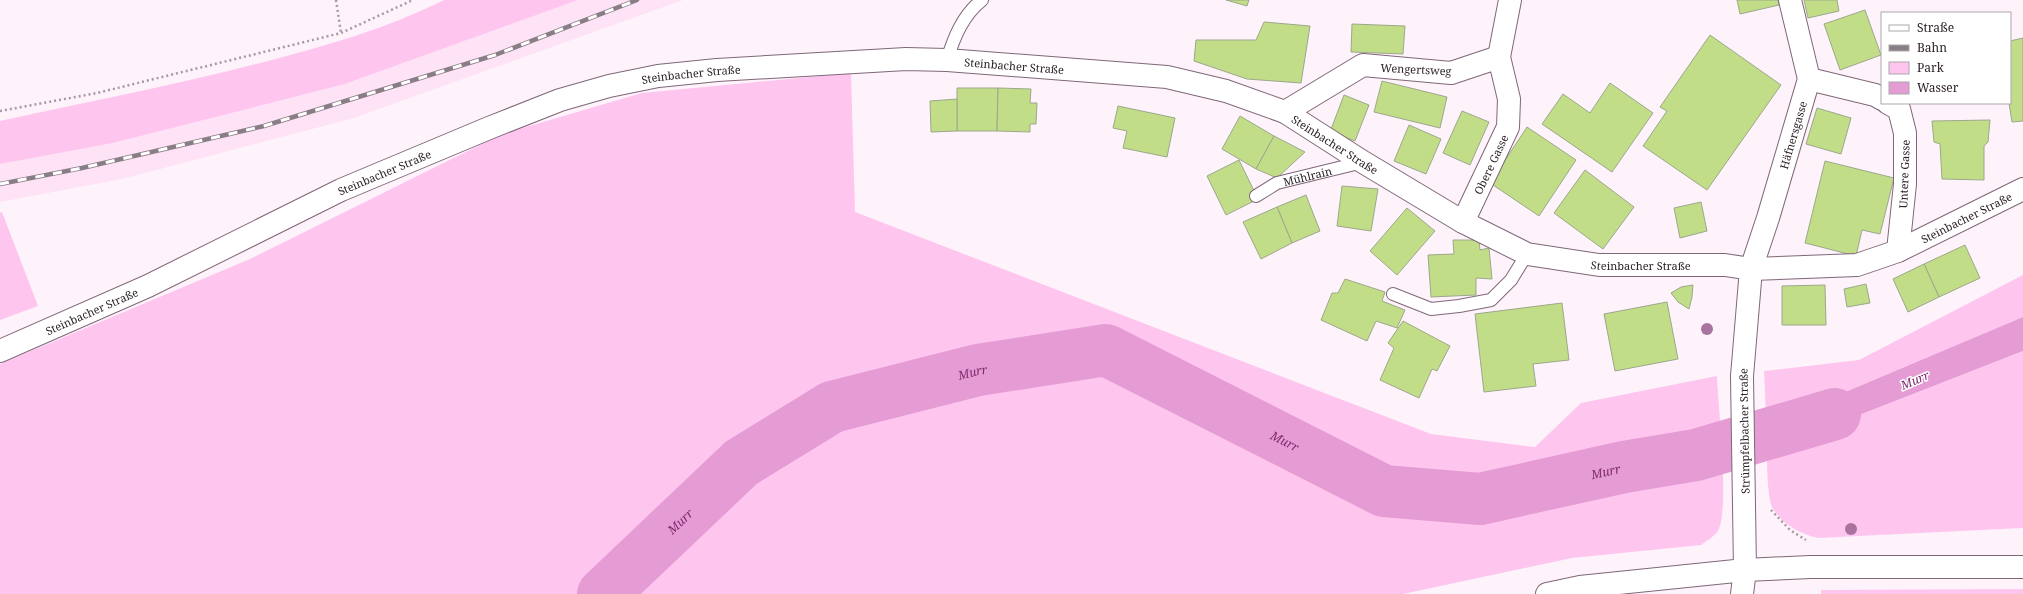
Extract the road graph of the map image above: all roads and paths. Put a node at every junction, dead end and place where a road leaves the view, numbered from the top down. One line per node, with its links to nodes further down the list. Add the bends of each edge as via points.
1 (336, 0): 6 (path)
2 (413, 0): 6 (path)
3 (982, 0): 8 (lane, via 974,7 954,36)
4 (1510, 0): 7 (street)
5 (1790, 0): 9 (street)
6 (341, 33): 12 (path, via 97,93)
7 (1499, 57): 13 (street, Wengertsweg, via 1451,73 1363,65); 17 (street, Obere Gasse, via 1509,99 1508,128)
8 (947, 60): 13 (street, Steinbacher Straße, via 1167,77 1226,91); 22 (street, Steinbacher Straße, via 898,60 666,75 609,86 560,100 341,190 148,286)
9 (1809, 79): 10 (street); 20 (street, Häfnersgasse)
10 (1881, 98)
11 (1890, 104): 18 (street, Untere Gasse, via 1899,109 1905,133 1905,184)
12 (0, 111)
13 (1285, 112): 14 (street, Steinbacher Straße)
14 (1363, 162): 16 (lane, Mühlrain, via 1277,183); 17 (street, Steinbacher Straße)
15 (2023, 189): 18 (street, Steinbacher Straße)
16 (1256, 196)
17 (1463, 222): 19 (street, Steinbacher Straße)
18 (1898, 251): 20 (street, Steinbacher Straße, via 1856,265)
19 (1527, 254): 20 (street, Steinbacher Straße, via 1599,265 1725,264); 21 (lane, via 1511,280 1491,300 1431,308)
20 (1751, 269): 26 (street, Strümpfelbacher Straße, via 1742,376)
21 (1393, 294)
22 (0, 351)
23 (1770, 510): 24 (path, via 1790,530 1808,541)
24 (1810, 567): 25 (street); 26 (street)
25 (2023, 567)
26 (1745, 570): 27 (street); 28 (street, Strümpfelbacher Straße)
27 (1547, 594)
28 (1742, 594)

